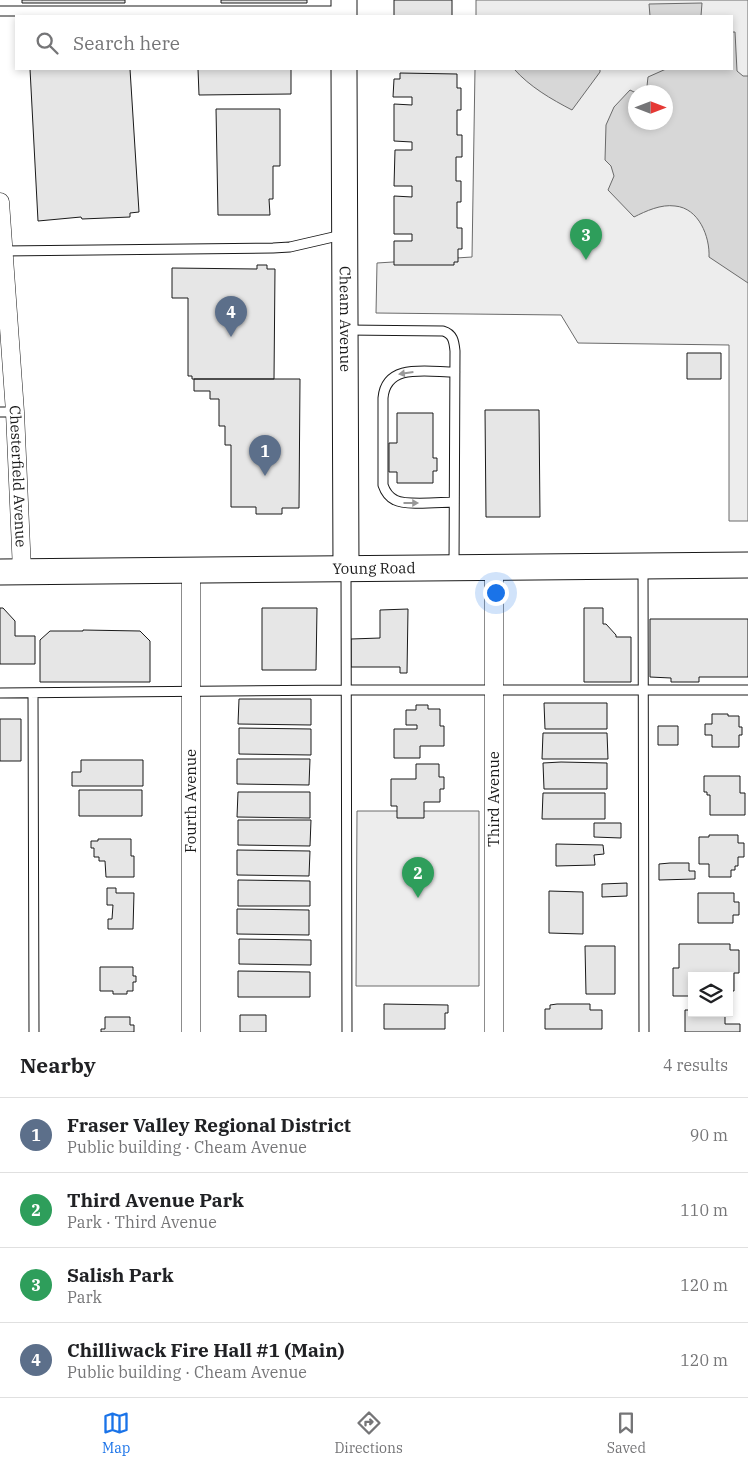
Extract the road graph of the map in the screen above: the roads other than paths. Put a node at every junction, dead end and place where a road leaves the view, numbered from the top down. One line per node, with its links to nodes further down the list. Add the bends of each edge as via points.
1 (344, 9): 2 (lane)
2 (0, 11)
3 (344, 70): 5 (main road, Cheam Avenue)
4 (0, 202): 6 (street, Chesterfield Avenue)
5 (345, 235): 6 (lane, via 273,248); 7 (main road, Cheam Avenue)
6 (4, 251): 9 (street, Chesterfield Avenue)
7 (345, 330): 8 (lane, via 448,332 454,343); 15 (main road, Cheam Avenue)
8 (455, 372): 10 (lane); 10 (lane, one-way to 10, via 393,376 387,382 383,398 383,485 388,494 402,503)
9 (7, 412): 17 (street, Chesterfield Avenue)
10 (454, 502): 13 (lane)
11 (748, 565): 12 (main road, Young Road)
12 (643, 566): 14 (main road, Young Road); 20 (lane)
13 (454, 567): 14 (main road, Young Road); 15 (main road, Young Road)
14 (494, 567): 19 (street, Third Avenue)
15 (346, 568): 16 (main road, Young Road); 18 (lane)
16 (191, 570): 17 (main road, Young Road); 22 (street, Fourth Avenue)
17 (11, 571)
18 (346, 690): 19 (lane); 22 (lane); 27 (lane)
19 (494, 690): 20 (lane); 28 (street, Third Avenue)
20 (644, 690): 21 (lane); 29 (lane)
21 (748, 690)
22 (191, 692): 24 (lane); 26 (street, Fourth Avenue)
23 (0, 693): 24 (lane)
24 (33, 693): 25 (lane)
25 (34, 1032)
26 (191, 1032)
27 (347, 1032)
28 (494, 1032)
29 (644, 1032)

